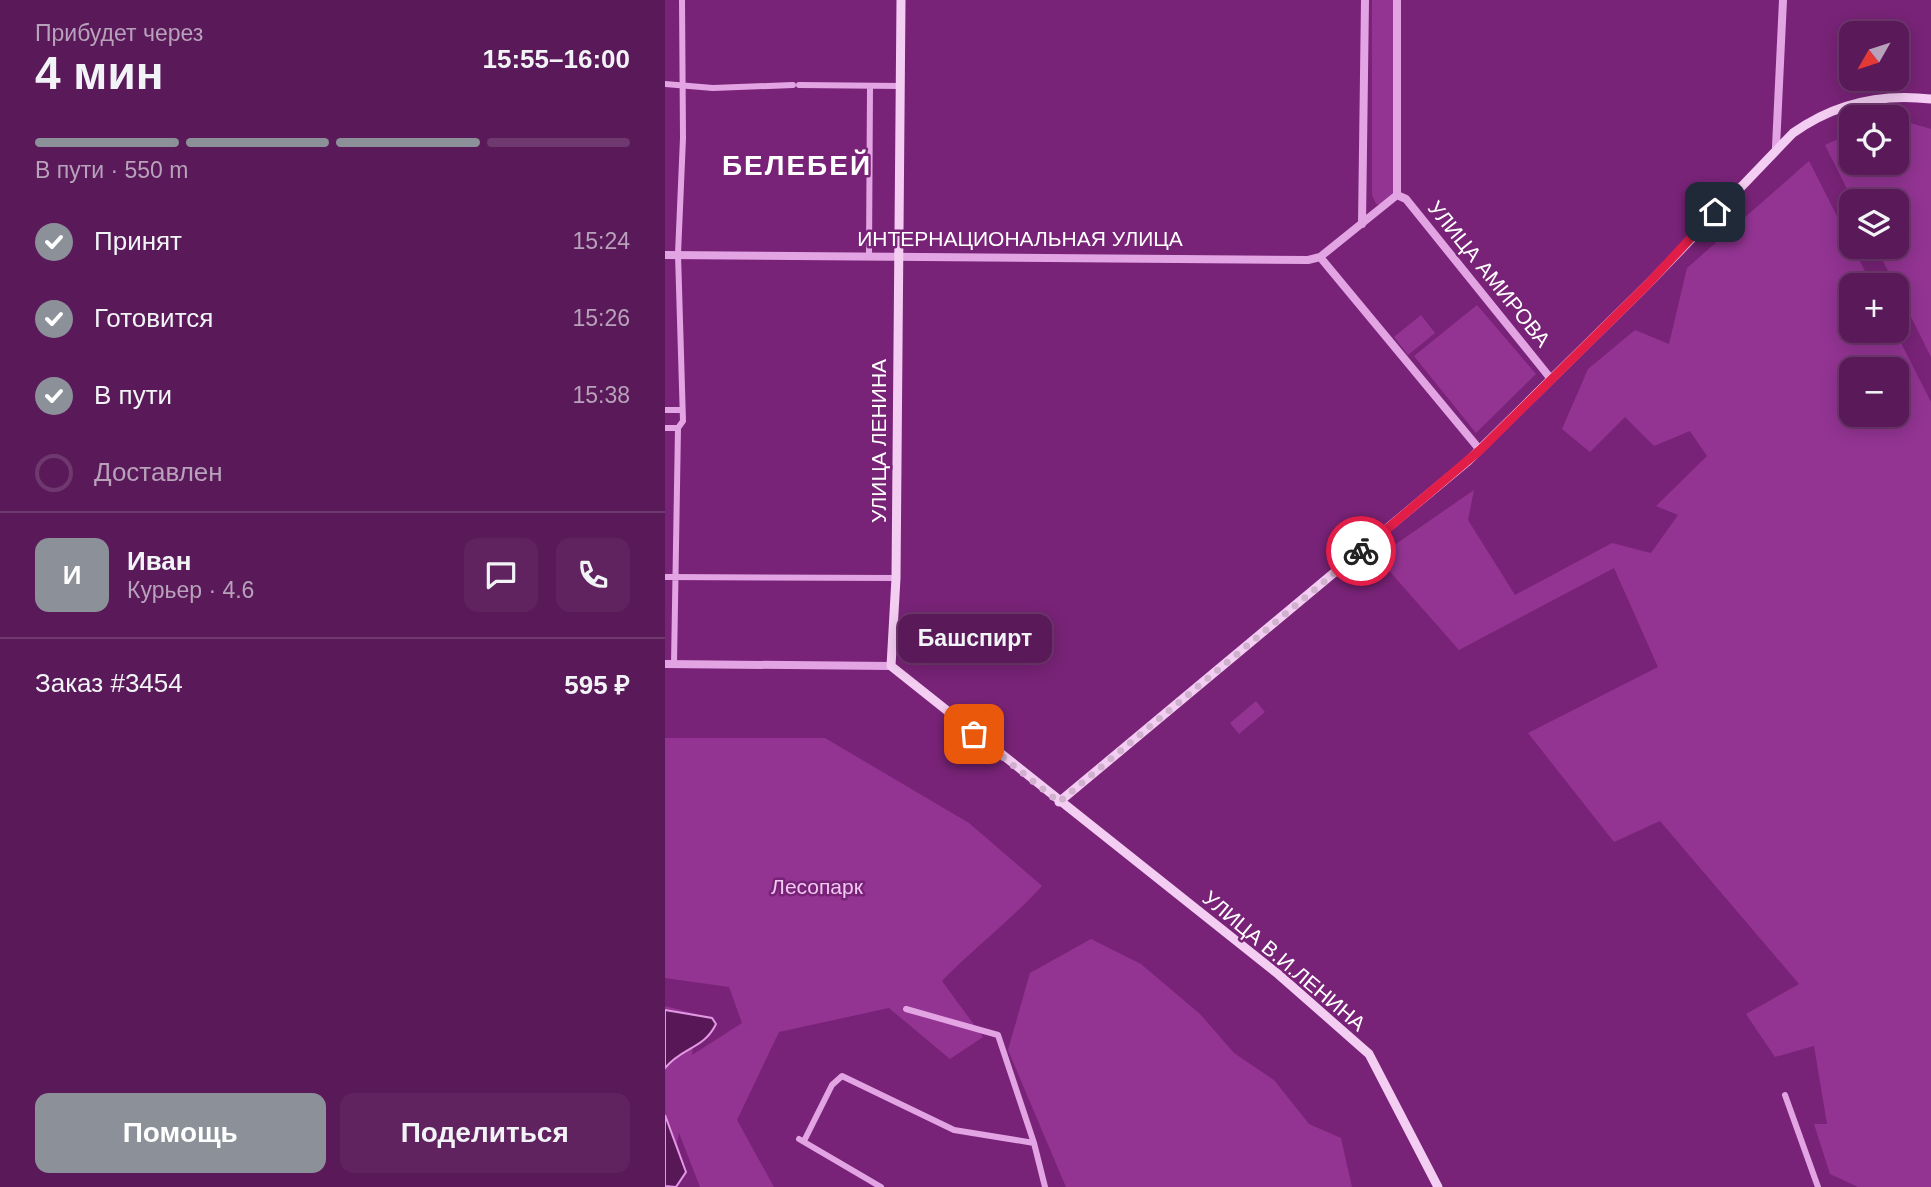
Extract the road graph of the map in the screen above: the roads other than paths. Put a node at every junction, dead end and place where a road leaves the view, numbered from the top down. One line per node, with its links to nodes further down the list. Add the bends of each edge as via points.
1 (682, 0): 7 (street)
2 (901, 0): 9 (main road, УЛИЦА ЛЕНИНА)
3 (1365, 0): 13 (street)
4 (1397, 0): 12 (street)
5 (1783, 0): 11 (street)
6 (665, 84): 7 (street)
7 (682, 84): 8 (street, via 713,89); 15 (street)
8 (870, 86): 9 (street); 16 (street)
9 (901, 86): 17 (main road, УЛИЦА ЛЕНИНА)
10 (1931, 99): 11 (main road, via 1856,101 1812,120)
11 (1776, 147): 19 (main road)
12 (1397, 195): 13 (street); 19 (street, УЛИЦА АМИРОВА, via 1406,199)
13 (1362, 224): 18 (street)
14 (665, 254): 15 (street, ИНТЕРНАЦИОНАЛЬНАЯ УЛИЦА)
15 (678, 254): 16 (street, ИНТЕРНАЦИОНАЛЬНАЯ УЛИЦА); 21 (street)
16 (869, 256): 17 (street, ИНТЕРНАЦИОНАЛЬНАЯ УЛИЦА)
17 (898, 256): 18 (street, ИНТЕРНАЦИОНАЛЬНАЯ УЛИЦА); 27 (main road, УЛИЦА ЛЕНИНА)
18 (1320, 257): 24 (street)
19 (1551, 379): 24 (main road)
20 (665, 410): 21 (street)
21 (682, 410): 23 (street)
22 (665, 428): 23 (street)
23 (678, 428): 26 (street)
24 (1480, 450): 30 (main road)
25 (665, 577): 26 (street)
26 (676, 577): 27 (street); 28 (street)
27 (895, 578): 29 (main road, УЛИЦА ЛЕНИНА)
28 (670, 664): 29 (street)
29 (891, 666): 30 (main road)
30 (1059, 802): 36 (main road, УЛИЦА В.И.ЛЕНИНА, via 1278,974 1369,1054)
31 (906, 1009): 33 (street, via 998,1035)
32 (1785, 1095): 37 (street)
33 (1034, 1143): 34 (street, via 954,1130 842,1076 831,1084 801,1140); 35 (street)
34 (881, 1187)
35 (1045, 1187)
36 (1439, 1187)
37 (1818, 1187)

